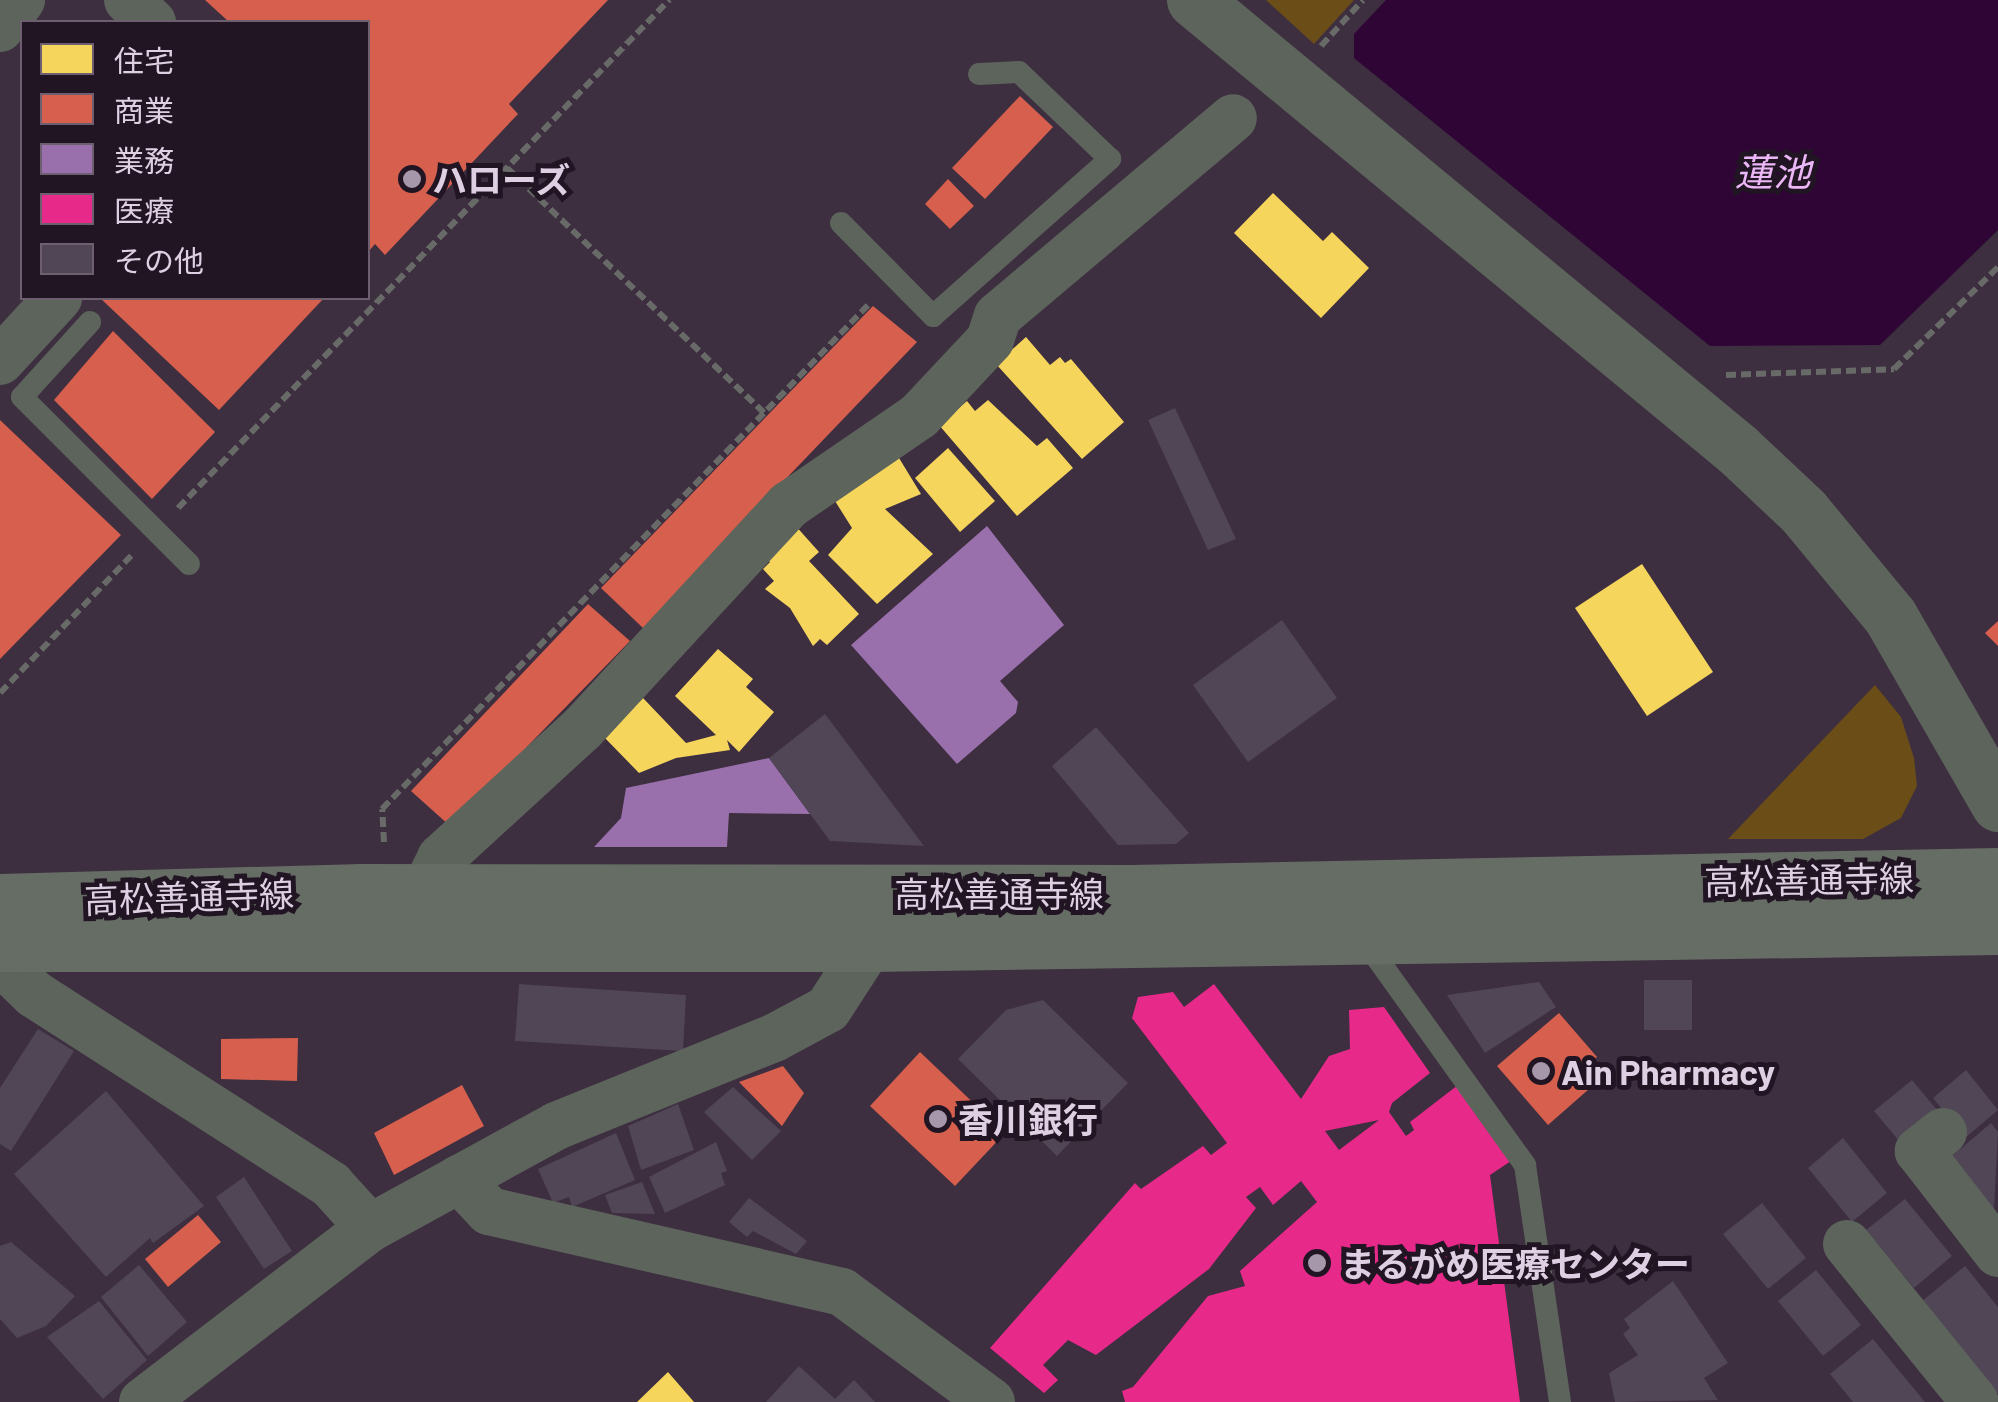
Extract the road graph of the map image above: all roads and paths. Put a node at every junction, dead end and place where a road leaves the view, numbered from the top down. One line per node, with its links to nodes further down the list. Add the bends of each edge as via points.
1 (21, 0): 7 (street)
2 (128, 0): 6 (street)
3 (669, 0): 11 (path)
4 (1194, 0): 22 (street, via 1738,448 1803,511 1890,616)
5 (1363, 0): 8 (path)
6 (150, 20)
7 (0, 28)
8 (1314, 54)
9 (980, 74): 12 (lane, via 1019,72 1110,159 933,316)
10 (1233, 118): 23 (street, via 998,316 990,340 919,416 789,506 582,729 441,858)
11 (507, 168): 18 (path); 19 (path)
12 (841, 222)
13 (1998, 267): 17 (path, via 1894,369)
14 (878, 294): 18 (path)
15 (74, 310): 16 (street); 19 (lane, via 22,397)
16 (0, 361)
17 (1710, 376)
18 (764, 413): 23 (path, via 382,809)
19 (156, 531): 20 (lane); 21 (path)
20 (189, 564)
21 (0, 693)
22 (1998, 804)
23 (405, 874): 26 (main road, 高松善通寺線); 27 (main road, 高松善通寺線)
24 (1998, 876): 25 (main road, 高松善通寺線)
25 (1328, 888): 27 (main road, 高松善通寺線); 29 (lane)
26 (0, 901)
27 (871, 919): 29 (main road, 高松善通寺線); 30 (main road, 高松善通寺線); 33 (street, via 828,1009 774,1038 556,1126)
28 (1998, 927): 29 (main road, 高松善通寺線)
29 (1362, 936): 39 (lane, via 1526,1165)
30 (0, 944)
31 (0, 961): 34 (street, via 34,994 331,1185)
32 (1943, 1132): 36 (street, via 1919,1151)
33 (459, 1179): 34 (street); 38 (street, via 489,1211 662,1245 842,1292)
34 (370, 1228): 37 (street)
35 (1847, 1244): 40 (street)
36 (1998, 1253)
37 (145, 1401)
38 (992, 1402)
39 (1560, 1402)
40 (1974, 1402)

